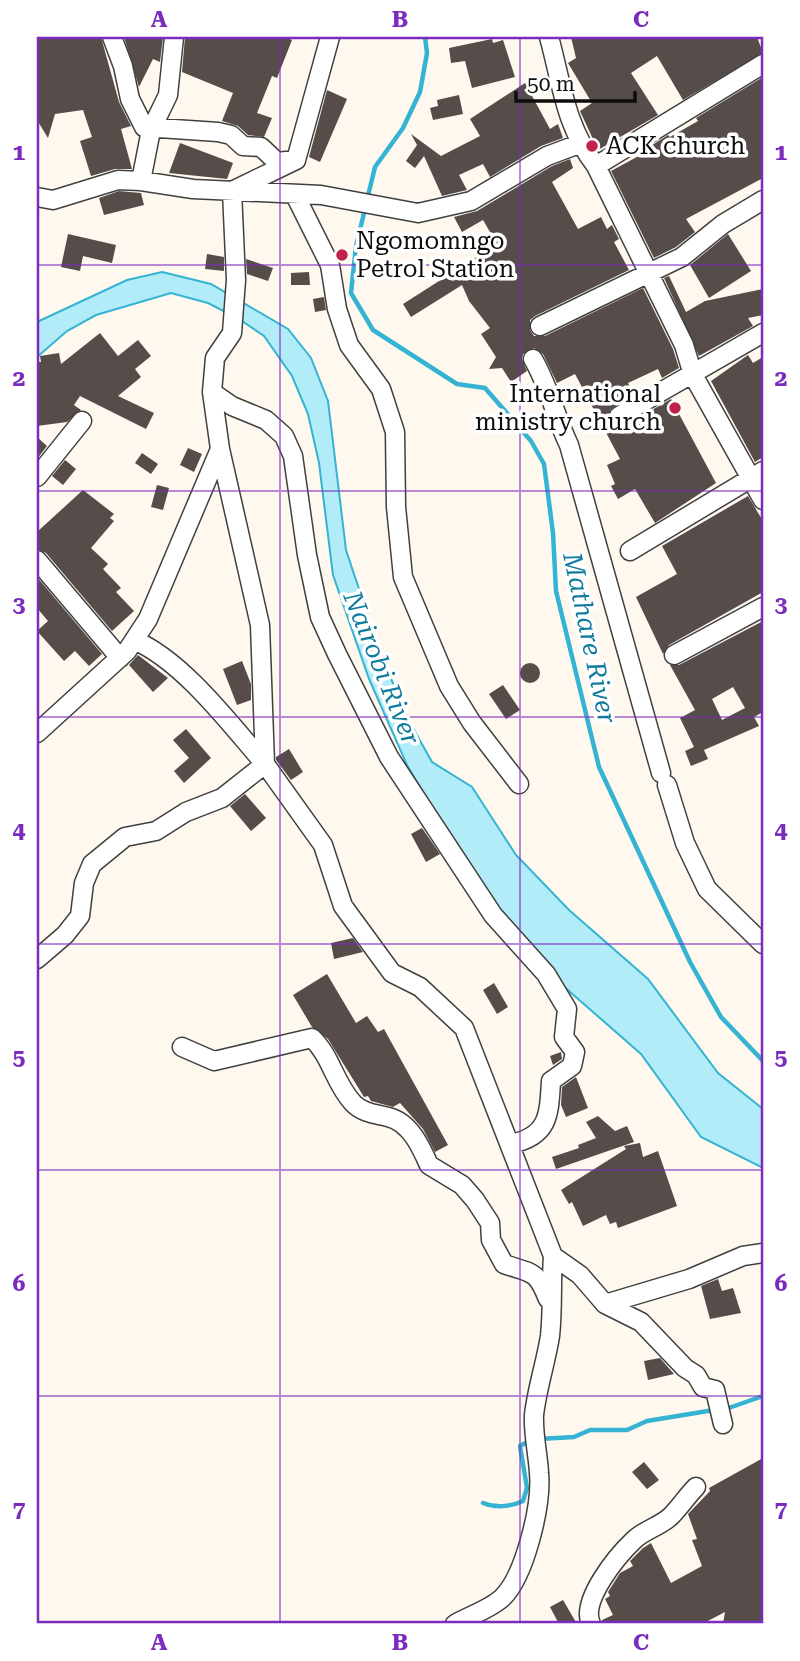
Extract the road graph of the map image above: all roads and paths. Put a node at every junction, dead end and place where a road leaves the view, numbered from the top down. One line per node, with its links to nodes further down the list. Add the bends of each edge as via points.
1 (112, 37): 6 (street, via 131,99 144,127)
2 (174, 37): 6 (street, via 168,95)
3 (330, 37): 8 (street)
4 (552, 37): 7 (street, via 565,106)
5 (763, 64): 9 (street)
6 (151, 130): 8 (street, via 231,135 243,146 261,147 277,162); 10 (street)
7 (579, 144): 9 (street); 12 (street, via 547,156 471,201 418,213 321,195)
8 (296, 160): 11 (street)
9 (596, 166): 15 (street)
10 (141, 181): 11 (street); 13 (street, via 118,180 53,200)
11 (232, 191): 12 (street); 20 (street, via 236,280 232,333 215,358)
12 (295, 195): 35 (street, via 330,265 349,345 381,389 395,432 403,577 454,695)
13 (37, 197)
14 (763, 200): 15 (street)
15 (649, 275): 16 (street); 19 (street, via 684,345)
16 (540, 326)
17 (763, 333): 19 (street)
18 (533, 359): 36 (street, via 548,385 552,410 569,445 629,669 685,843 707,889)
19 (693, 376): 21 (street); 24 (street)
20 (212, 392): 23 (street); 39 (street, via 232,407 266,420 284,436 293,456 320,617 337,654 389,757 493,915 546,974 567,1009 564,1037 575,1052 572,1066 551,1081 541,1132)
21 (619, 416)
22 (82, 421): 25 (street)
23 (220, 449): 30 (street, via 153,610); 34 (street, via 260,625)
24 (757, 475): 26 (street); 27 (street)
25 (37, 477)
26 (763, 500)
27 (630, 551)
28 (37, 560): 32 (street)
29 (763, 607): 31 (street)
30 (134, 640): 32 (street); 34 (street, via 153,648)
31 (674, 655)
32 (120, 658): 33 (street)
33 (37, 733)
34 (265, 764): 37 (street, via 222,798 186,812 156,831 125,837 92,864 84,883 80,916); 39 (street, via 323,845 343,906 392,973 420,987 464,1028)
35 (519, 784)
36 (763, 944)
37 (37, 959)
38 (182, 1047): 43 (street, via 215,1061 312,1038 352,1103 406,1126 429,1165 462,1185 490,1223 491,1240 503,1264 540,1278)
39 (512, 1144): 41 (street)
40 (763, 1253): 42 (street, via 743,1255 689,1279)
41 (553, 1256): 42 (street, via 580,1275); 43 (street)
42 (605, 1304): 44 (street, via 641,1322 703,1387 715,1391)
43 (553, 1312): 46 (street, via 534,1416 540,1475 533,1534 517,1576 501,1599)
44 (721, 1414)
45 (696, 1487): 47 (street, via 670,1517 634,1539 599,1581 587,1617)
46 (455, 1624)
47 (591, 1624)

